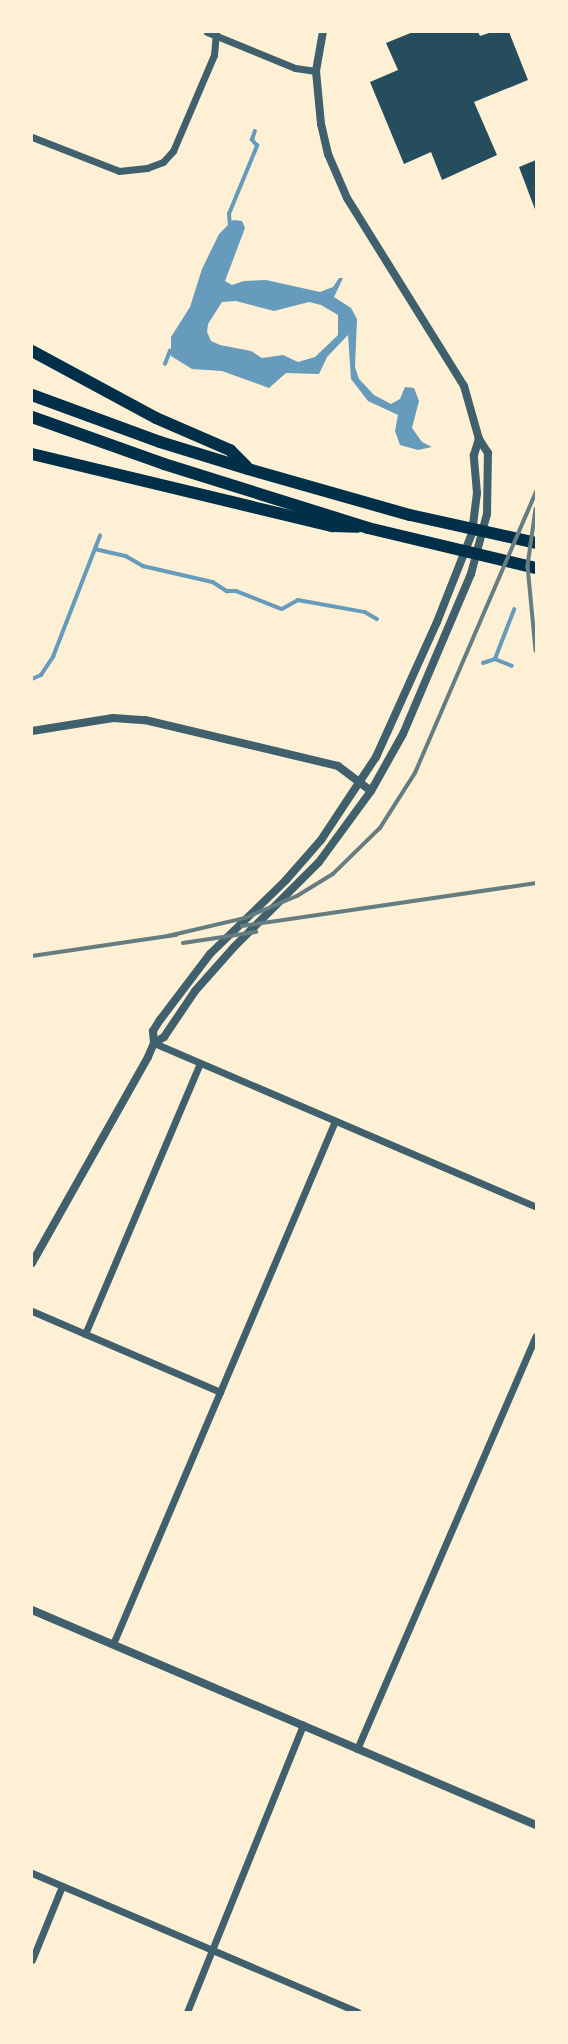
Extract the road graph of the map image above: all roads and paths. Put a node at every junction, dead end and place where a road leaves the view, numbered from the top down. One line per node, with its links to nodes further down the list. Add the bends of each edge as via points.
1 (207, 32): 3 (street)
2 (323, 32): 4 (street)
3 (216, 33): 4 (street, via 295,68); 5 (street, via 214,55 173,151 153,167 120,171)
4 (316, 71): 9 (street, via 321,124 339,183 456,370)
5 (32, 136)
6 (32, 351): 11 (highway, via 156,418 230,450)
7 (32, 395): 11 (highway)
8 (32, 417): 12 (highway)
9 (479, 439): 16 (street, via 474,455 477,493 472,533 391,727); 17 (street, via 488,453 489,494 478,554 403,734)
10 (32, 454): 12 (highway, via 332,527)
11 (248, 469): 13 (highway, via 410,515)
12 (368, 528): 14 (highway)
13 (537, 543)
14 (537, 568)
15 (32, 731): 16 (street, via 113,718 145,720 338,766)
16 (360, 784): 17 (street); 18 (street, via 303,862 195,971 153,1031)
17 (371, 791): 18 (street, via 319,862 234,947 195,991 164,1037)
18 (154, 1043): 19 (street); 22 (street)
19 (200, 1063): 20 (street); 24 (street)
20 (335, 1121): 21 (street); 26 (street)
21 (537, 1206)
22 (32, 1263)
23 (32, 1311): 24 (street)
24 (85, 1334): 26 (street)
25 (537, 1336): 30 (street)
26 (220, 1392): 28 (street)
27 (32, 1610): 28 (street)
28 (113, 1644): 29 (street)
29 (303, 1725): 30 (street); 34 (street)
30 (357, 1749): 31 (street)
31 (537, 1825)
32 (32, 1873): 33 (street)
33 (62, 1886): 34 (street); 35 (street)
34 (212, 1951): 36 (street); 37 (street)
35 (32, 1960)
36 (187, 2012)
37 (358, 2012)

